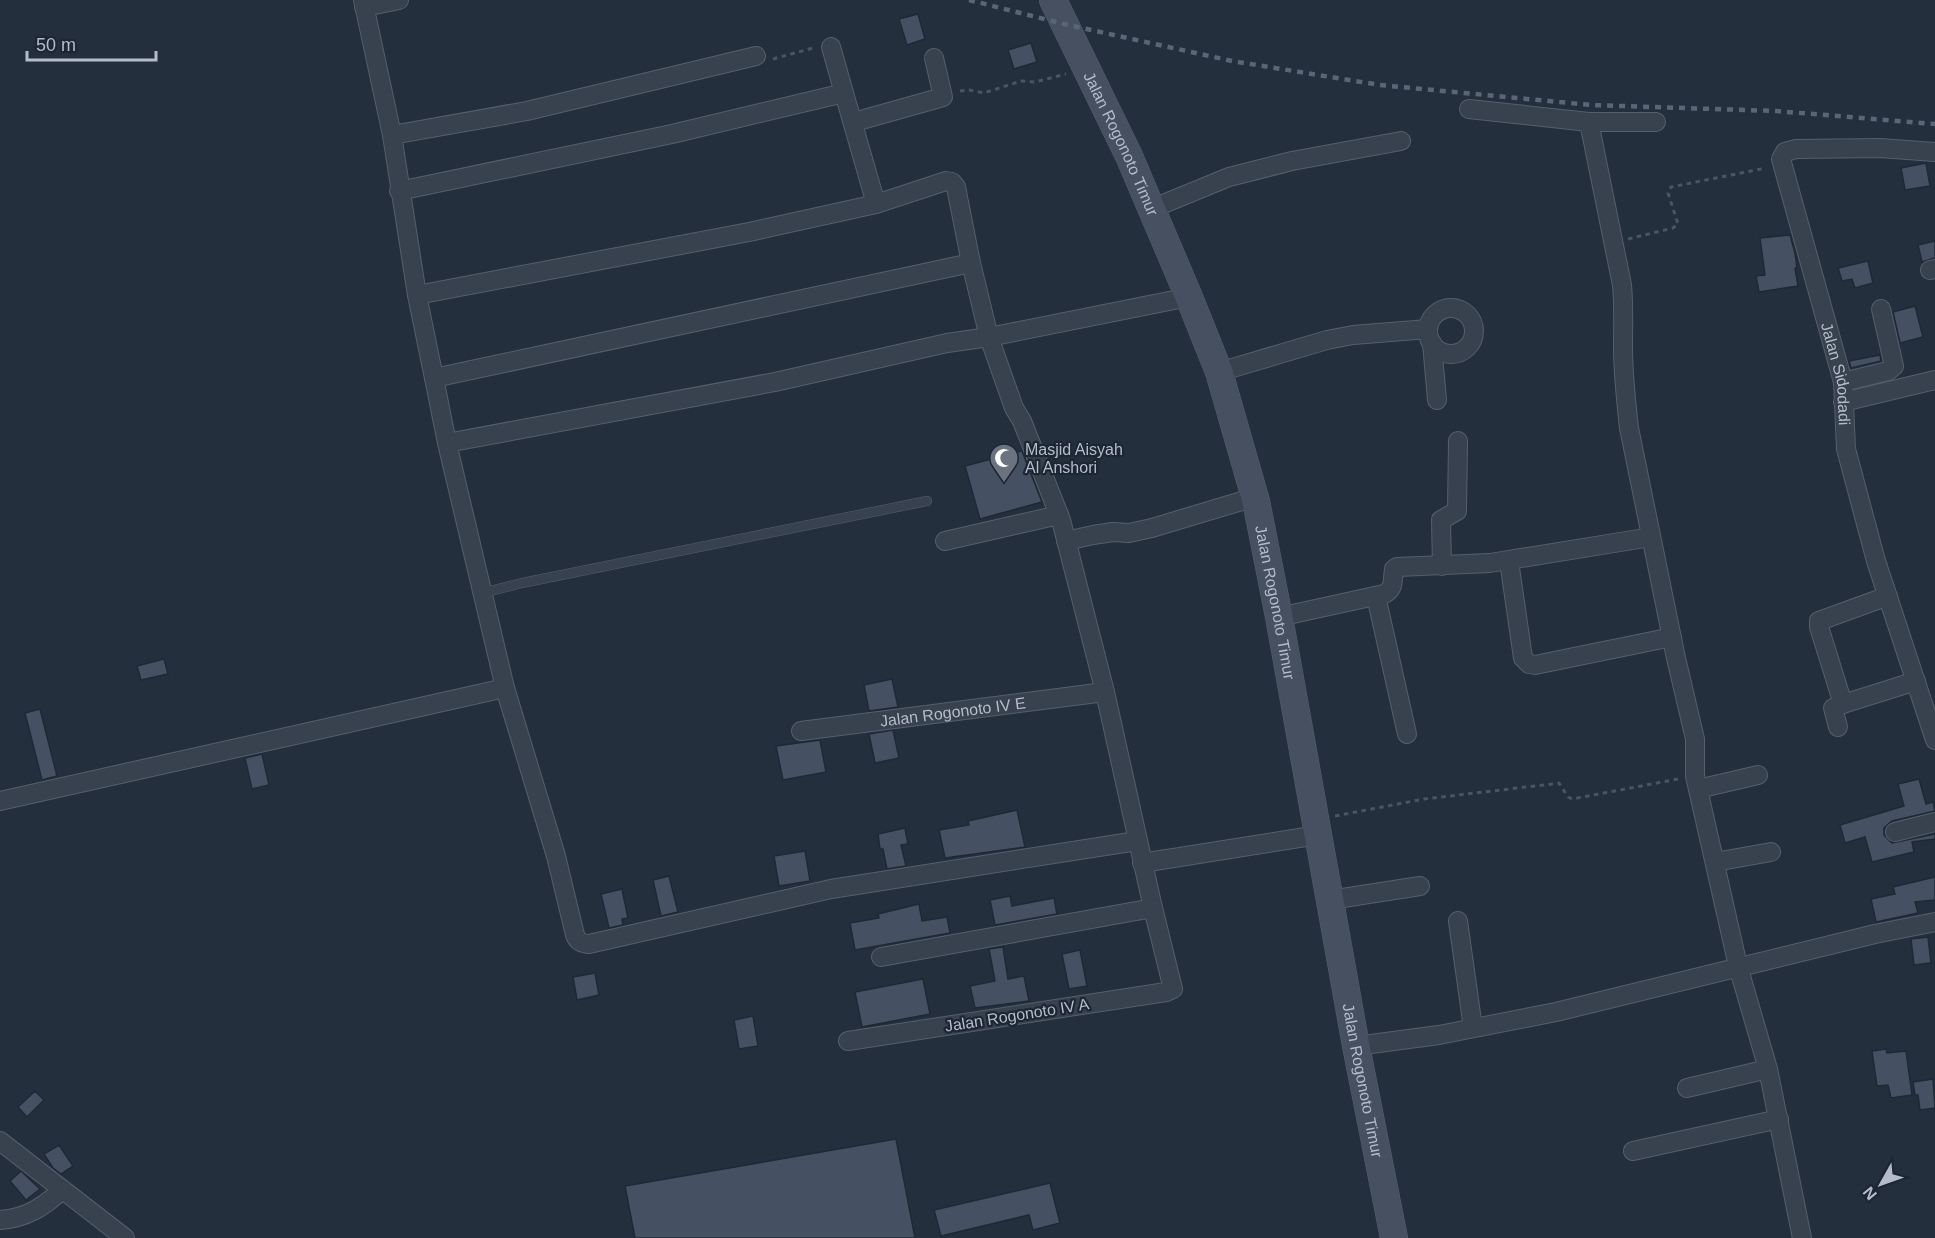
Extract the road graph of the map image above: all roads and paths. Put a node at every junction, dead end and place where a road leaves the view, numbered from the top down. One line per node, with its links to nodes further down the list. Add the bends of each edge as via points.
1 (399, 0): 3 (street)
2 (1053, 0): 7 (main road, Jalan Rogonoto Timur)
3 (364, 4): 14 (street)
4 (831, 48): 5 (path, via 827,45 766,60); 8 (street)
5 (756, 56): 14 (street, via 526,111)
6 (934, 58): 9 (street)
7 (1085, 68): 9 (path, via 1049,80 1021,81 988,92 963,90); 20 (main road, Jalan Rogonoto Timur)
8 (844, 93): 11 (street); 18 (street, via 672,135)
9 (943, 97): 11 (street)
10 (1469, 109): 12 (street)
11 (854, 122): 19 (street)
12 (1589, 122): 13 (street); 21 (street)
13 (1656, 122)
14 (392, 135): 18 (street)
15 (1401, 141): 20 (street, via 1229,177)
16 (1935, 152): 17 (street, via 1796,149 1782,155)
17 (1782, 165): 21 (path, via 1671,187 1668,193 1678,224); 30 (street, Jalan Sidodadi)
18 (399, 191): 23 (street)
19 (876, 204): 22 (street, via 952,182); 23 (street, via 691,244)
20 (1151, 209): 24 (main road, Jalan Rogonoto Timur)
21 (1613, 243): 38 (street, via 1625,310 1624,391)
22 (971, 263): 26 (street); 28 (street)
23 (417, 295): 28 (street)
24 (1189, 297): 26 (street); 27 (main road, Jalan Rogonoto Timur)
25 (1881, 309): 30 (street, via 1894,366)
26 (989, 337): 34 (street, via 775,382); 37 (street)
27 (1219, 372): 31 (street, via 1353,335 1430,336); 35 (main road, Jalan Rogonoto Timur)
28 (434, 378): 34 (street)
29 (1935, 380): 32 (street)
30 (1843, 382): 32 (street, Jalan Sidodadi)
31 (1437, 400)
32 (1844, 402): 45 (street, Jalan Sidodadi, via 1846,449)
33 (1458, 441): 42 (street, via 1457,511 1441,520)
34 (447, 443): 43 (street)
35 (1255, 497): 39 (street, via 1152,528); 46 (main road, Jalan Rogonoto Timur)
36 (927, 501): 43 (lane)
37 (1059, 515): 39 (street); 40 (street)
38 (1652, 537): 41 (street); 47 (street)
39 (1066, 541): 50 (street)
40 (945, 542)
41 (1509, 561): 42 (street); 47 (street, via 1523,658 1529,664)
42 (1442, 566): 44 (street, via 1397,567 1390,591)
43 (482, 593): 49 (street)
44 (1376, 596): 46 (street); 54 (street)
45 (1888, 596): 48 (street, Jalan Sidodadi); 51 (street, via 1819,621)
46 (1280, 617): 60 (main road, Jalan Rogonoto Timur)
47 (1672, 637): 57 (street, via 1695,739)
48 (1916, 681): 51 (street); 55 (street, Jalan Sidodadi)
49 (505, 688): 58 (street); 62 (street, via 556,856 574,935 583,943 831,889)
50 (1105, 692): 53 (street, Jalan Rogonoto IV E); 62 (street)
51 (1843, 704): 52 (street, via 1833,708)
52 (1838, 727)
53 (801, 731)
54 (1407, 734)
55 (1935, 740)
56 (1758, 775): 57 (street)
57 (1697, 782): 60 (path, via 1572,799 1559,783 1424,799); 64 (street)
58 (0, 801)
59 (1935, 822): 61 (street)
60 (1317, 828): 65 (street); 67 (main road, Jalan Rogonoto Timur)
61 (1895, 832)
62 (1137, 841): 65 (street)
63 (1772, 852): 64 (street)
64 (1714, 862): 72 (street)
65 (1143, 863): 68 (street)
66 (1420, 886): 67 (street)
67 (1330, 900): 75 (main road, Jalan Rogonoto Timur)
68 (1153, 908): 71 (street); 74 (street, Jalan Rogonoto IV A, via 1173,988 1166,992)
69 (1458, 921): 73 (street)
70 (1935, 922): 72 (street)
71 (881, 957)
72 (1738, 966): 73 (street, via 1556,1012); 76 (street)
73 (1473, 1028): 75 (street)
74 (848, 1041)
75 (1356, 1046): 84 (main road, Jalan Rogonoto Timur)
76 (1768, 1070): 77 (street); 78 (street)
77 (1687, 1088)
78 (1779, 1119): 80 (street); 85 (street)
79 (0, 1142): 81 (street)
80 (1633, 1151)
81 (62, 1190): 82 (street, via 38,1210); 83 (street)
82 (0, 1220)
83 (125, 1238)
84 (1394, 1238)
85 (1802, 1238)

